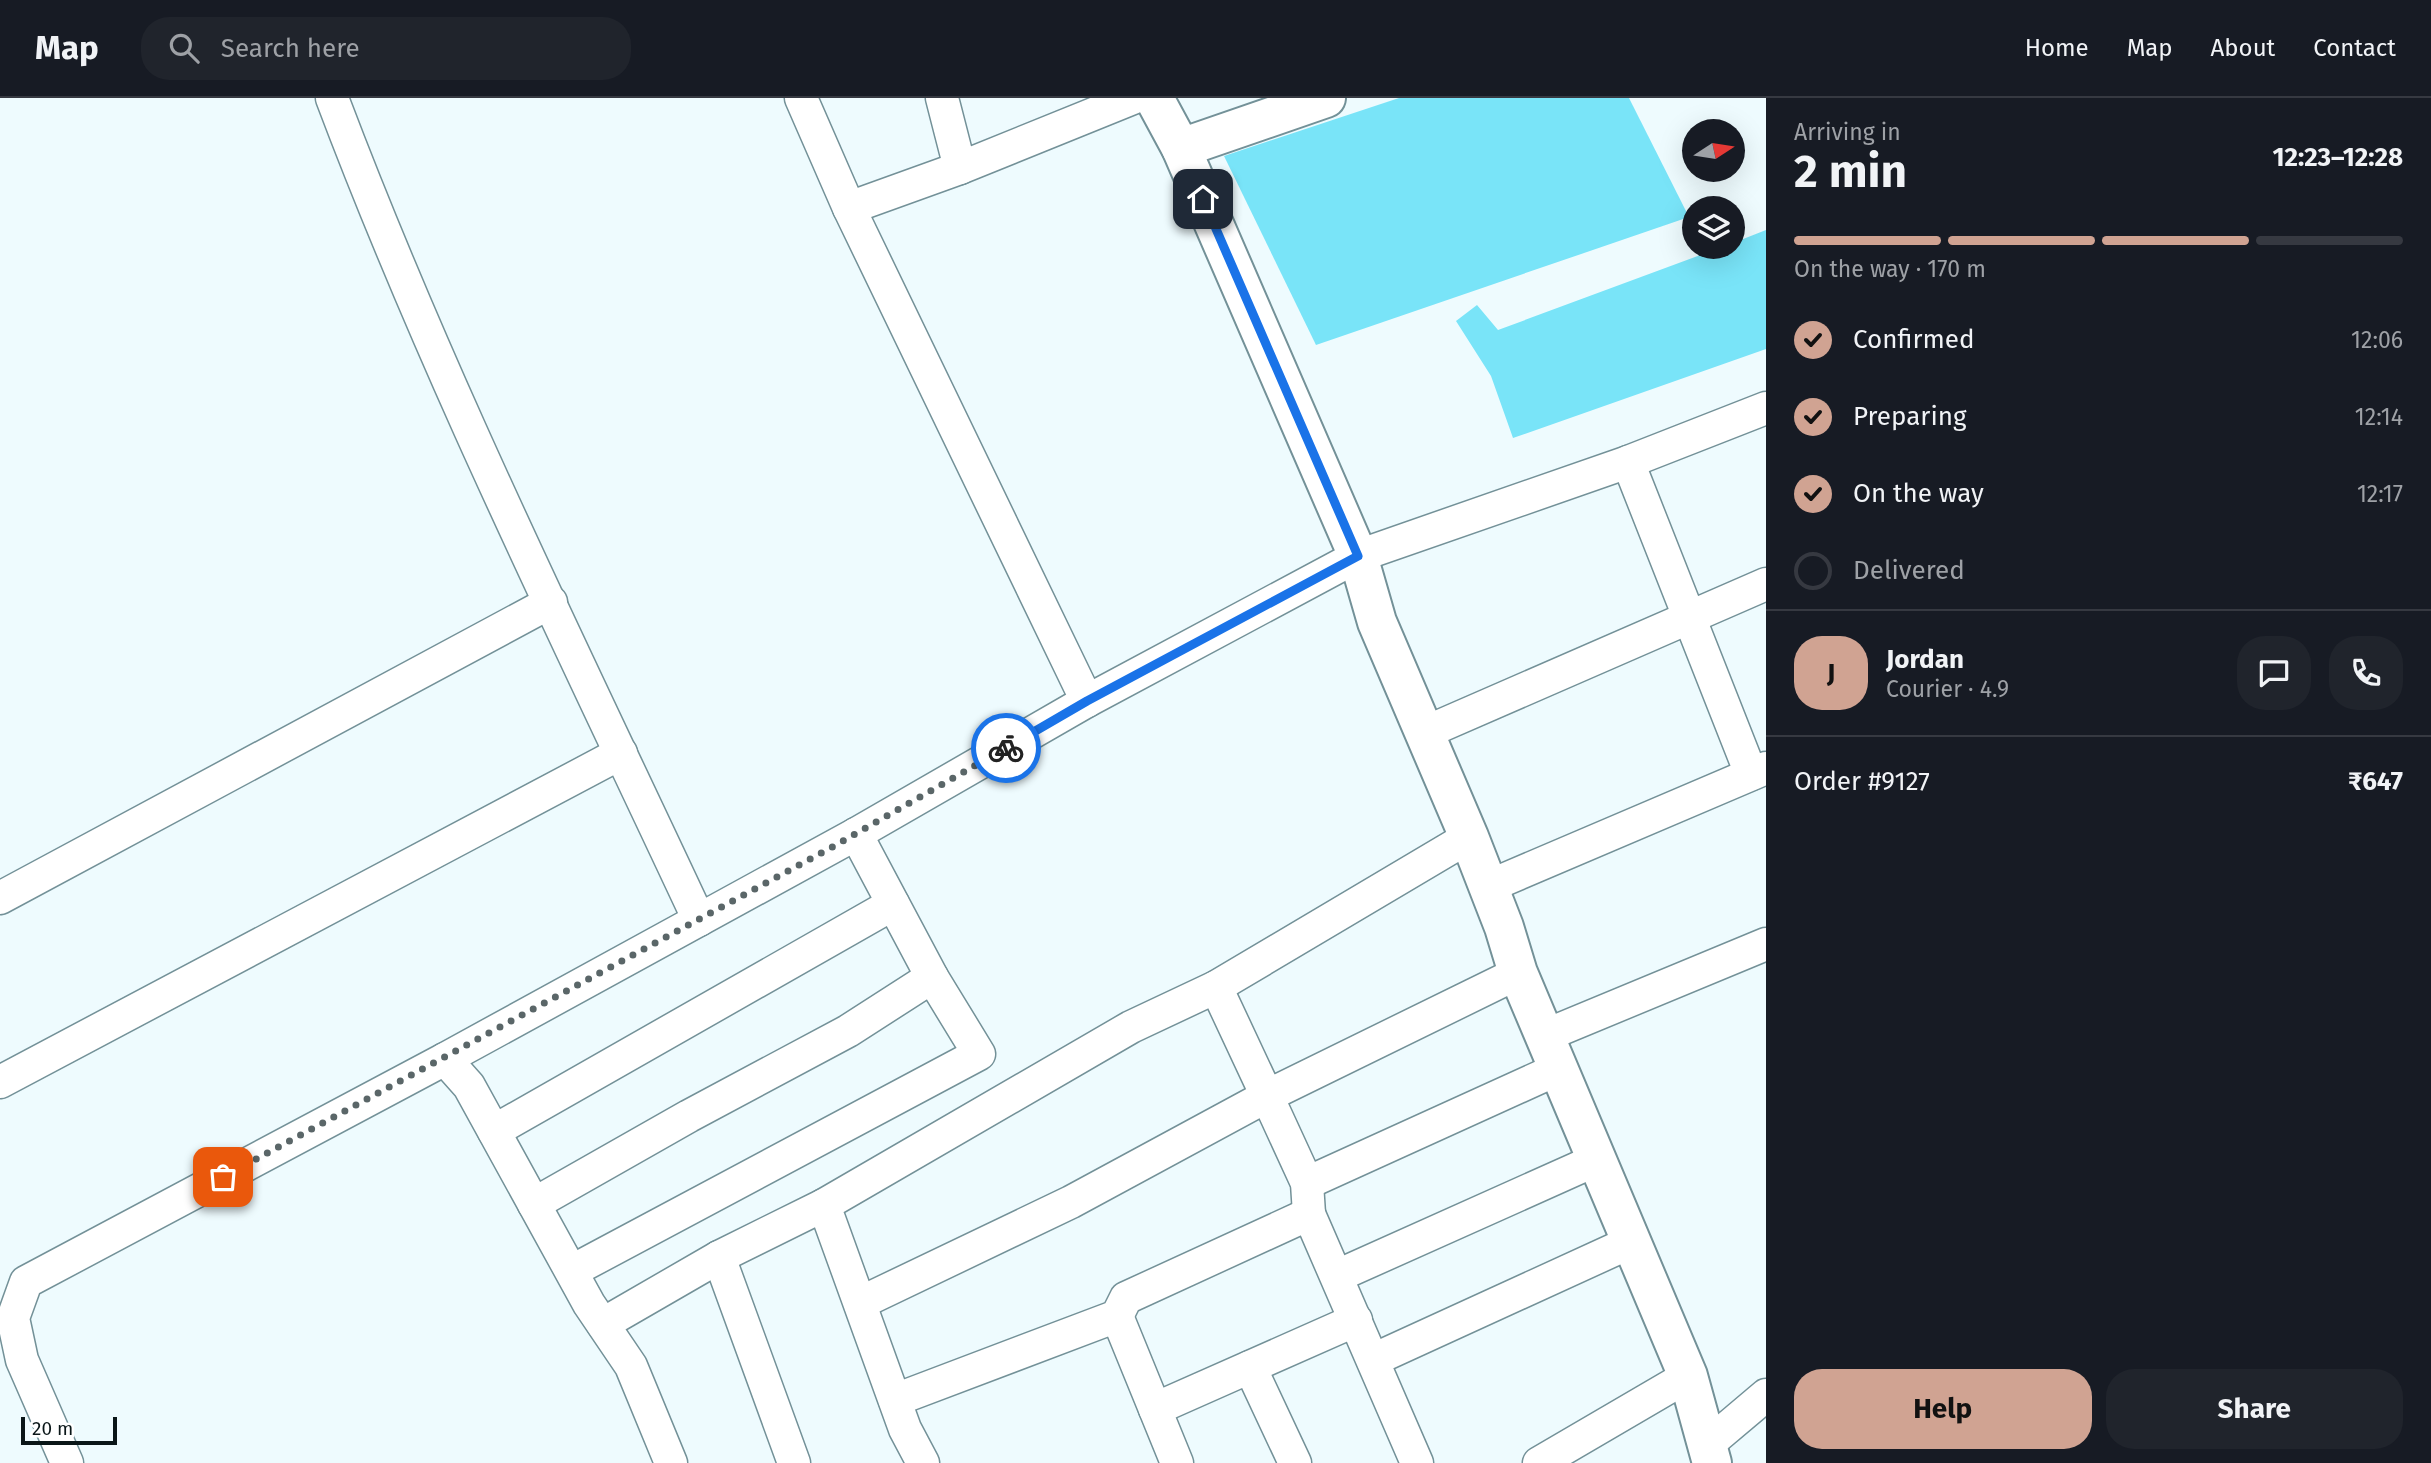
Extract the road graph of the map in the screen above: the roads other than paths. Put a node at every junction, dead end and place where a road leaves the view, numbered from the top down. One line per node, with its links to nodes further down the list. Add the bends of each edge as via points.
1 (332, 98): 14 (street, via 454,397)
2 (801, 98): 9 (street)
3 (942, 98): 8 (street)
4 (1133, 98): 8 (street)
5 (1154, 98): 7 (street)
6 (1326, 98): 7 (street)
7 (1181, 148): 12 (street)
8 (960, 168): 9 (street)
9 (849, 208): 16 (street)
10 (1766, 408): 11 (street)
11 (1628, 461): 12 (street); 15 (street)
12 (1358, 556): 16 (street); 17 (street, via 1377,622)
13 (1766, 583): 15 (street)
14 (551, 602): 18 (street); 23 (street)
15 (1690, 615): 17 (street); 19 (street)
16 (1087, 701): 20 (street)
17 (1424, 733): 21 (street)
18 (621, 753): 25 (street); 32 (street)
19 (1759, 771): 22 (street)
20 (856, 834): 24 (street); 25 (street)
21 (1469, 838): 22 (street); 29 (street)
22 (1488, 887): 27 (street)
23 (0, 898)
24 (893, 904): 28 (street); 34 (street)
25 (699, 920): 31 (street)
26 (1766, 944): 30 (street)
27 (1518, 973): 30 (street); 33 (street)
28 (932, 976): 37 (street, via 848,1031); 42 (street, via 979,1054)
29 (1216, 987): 33 (street); 38 (street, via 1131,1027)
30 (1551, 1052): 35 (street); 36 (street)
31 (445, 1059): 34 (street, via 469,1086); 49 (street, via 26,1282 13,1318)
32 (0, 1082)
33 (1267, 1096): 36 (street); 44 (street, via 1071,1202)
34 (494, 1131): 37 (street)
35 (1596, 1160): 40 (street); 43 (street)
36 (1307, 1183): 39 (street)
37 (534, 1204): 42 (street)
38 (824, 1205): 41 (street); 44 (street)
39 (1309, 1214): 43 (street); 45 (street, via 1126,1298)
40 (1631, 1242): 48 (street); 51 (street)
41 (719, 1257): 47 (street); 58 (street)
42 (572, 1271): 47 (street)
43 (1337, 1276): 46 (street)
44 (860, 1303): 53 (street)
45 (1117, 1317): 53 (street); 54 (street)
46 (1356, 1320): 48 (street); 50 (street)
47 (603, 1324): 57 (street, via 631,1366)
48 (1373, 1360): 62 (street)
49 (11, 1366): 56 (street)
50 (1250, 1367): 54 (street); 61 (street)
51 (1688, 1376): 55 (street); 63 (street)
52 (1766, 1395): 55 (street)
53 (895, 1400): 59 (street)
54 (1155, 1409): 60 (street)
55 (1710, 1454)
56 (67, 1463)
57 (671, 1463)
58 (794, 1463)
59 (923, 1463)
60 (1177, 1463)
61 (1295, 1463)
62 (1417, 1463)
63 (1539, 1463)

